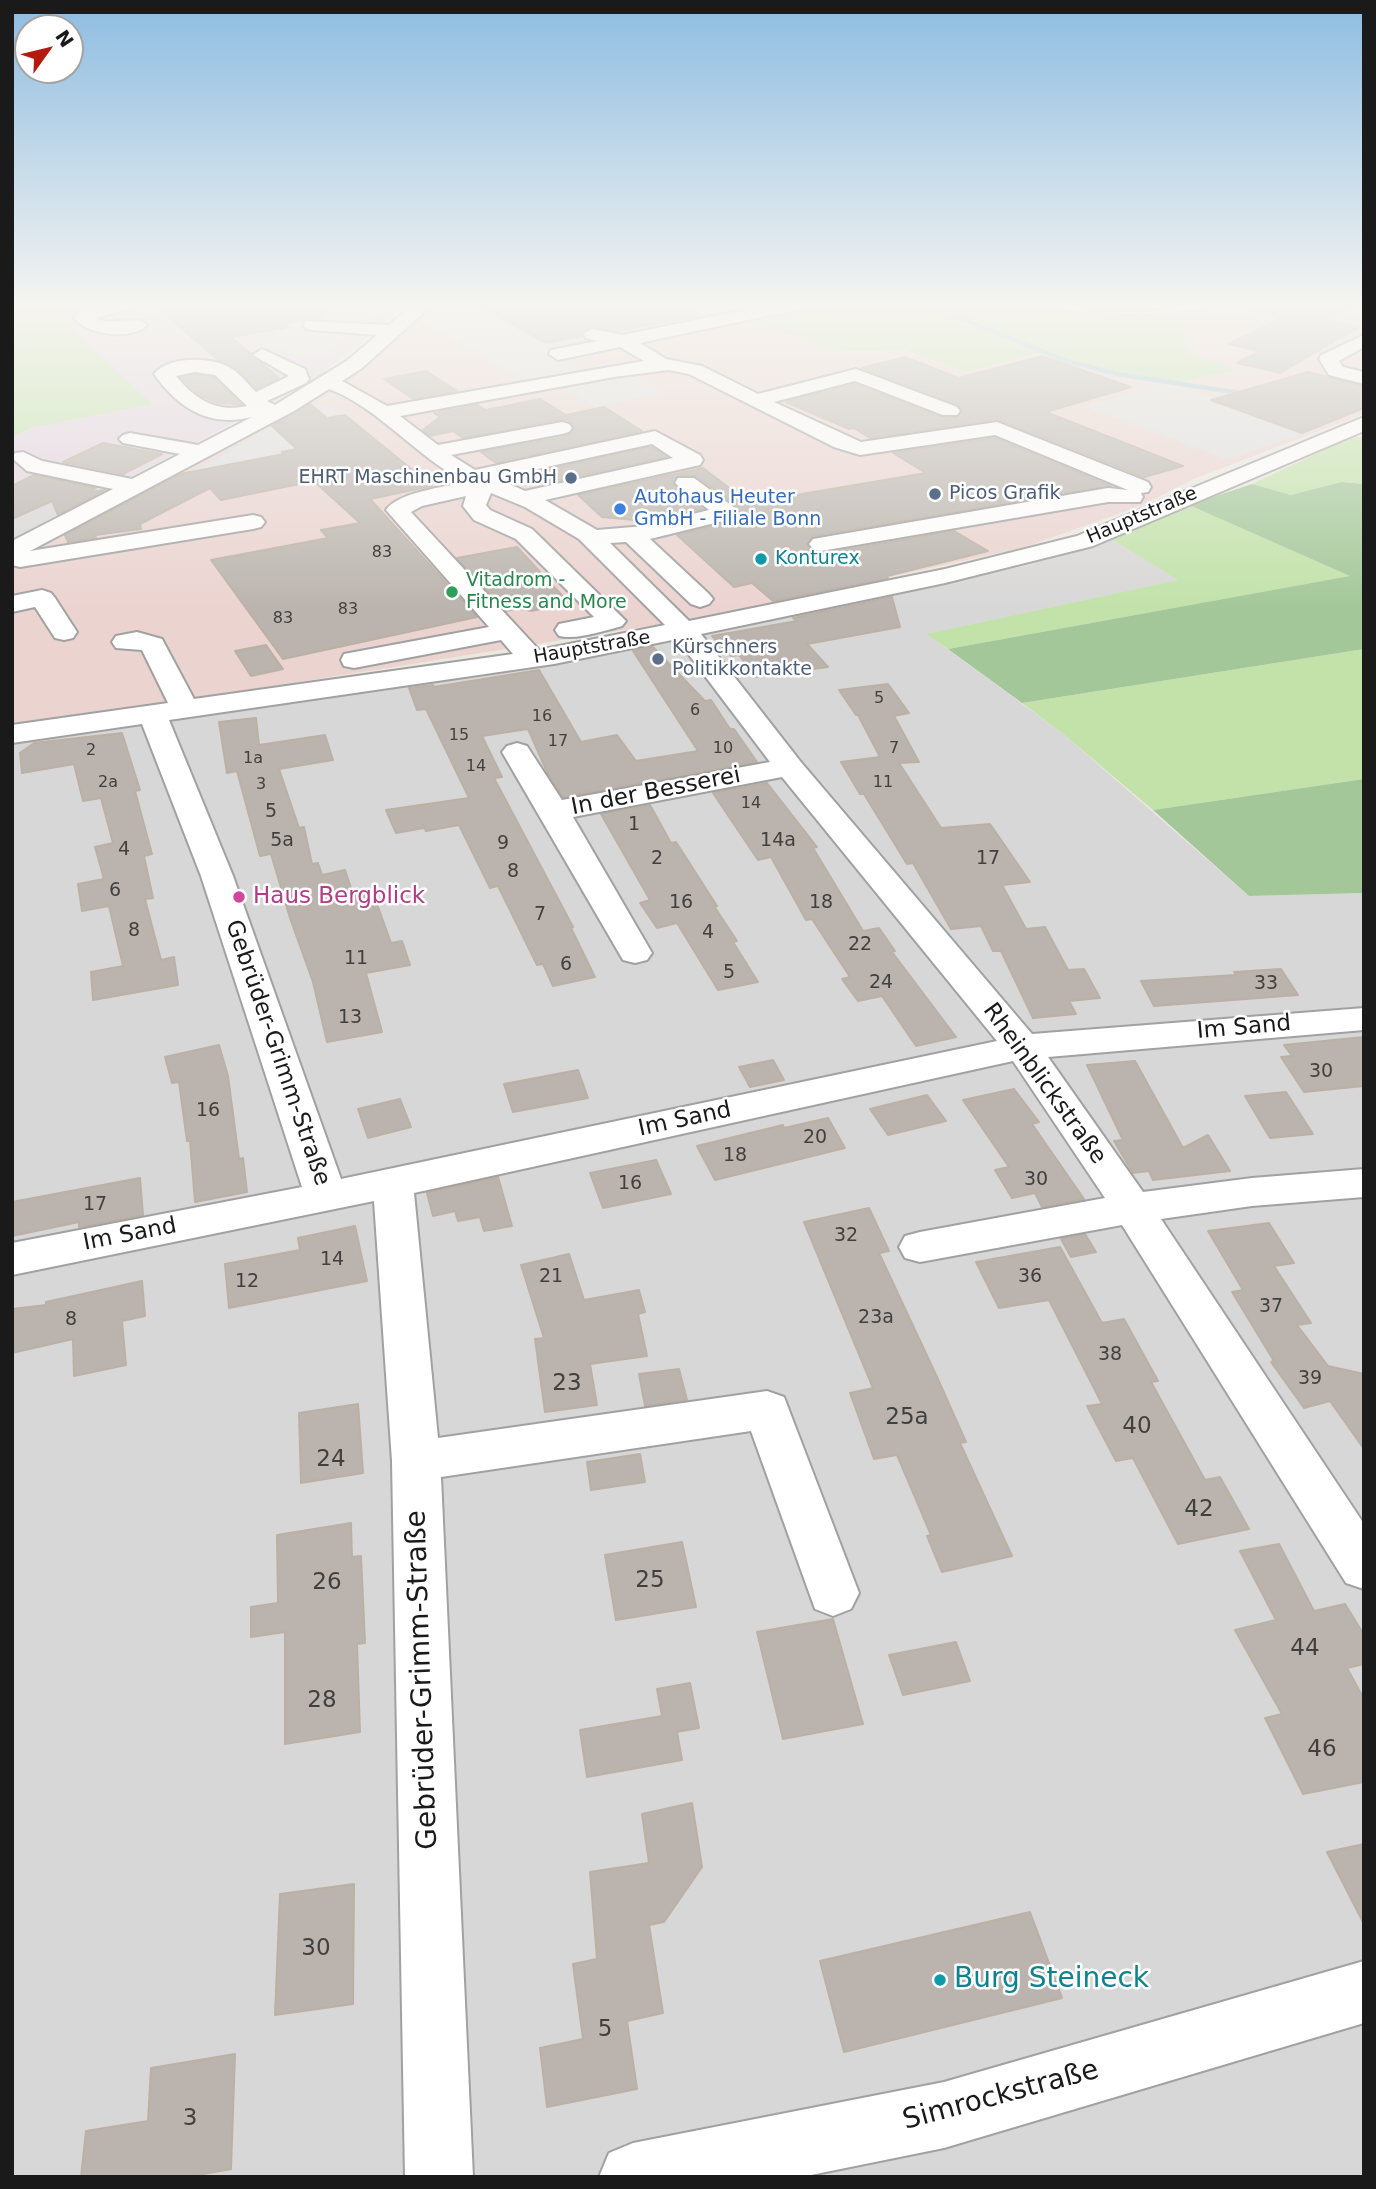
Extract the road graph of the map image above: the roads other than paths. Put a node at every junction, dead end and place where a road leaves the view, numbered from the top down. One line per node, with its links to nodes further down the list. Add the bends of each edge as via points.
1 (361, 406): 14 (street, via 328,411)
2 (385, 406): 13 (street)
3 (478, 406): 8 (street)
4 (768, 406): 25 (street, via 841,443 871,449 997,428 1136,492)
5 (937, 406): 7 (street)
6 (263, 407): 12 (street)
7 (950, 411)
8 (423, 417)
9 (1360, 427): 28 (street, Hauptstraße, via 1085,541)
10 (562, 428): 13 (street)
11 (130, 439): 12 (street)
12 (202, 452): 18 (street)
13 (435, 453): 16 (street)
14 (229, 456)
15 (23, 458): 18 (street, via 30,464)
16 (480, 481): 19 (street); 19 (street, via 655,437 692,460); 31 (street, via 474,506 482,515 523,534); 34 (street, via 397,510)
17 (686, 483): 23 (street, via 727,513)
18 (136, 487): 22 (street)
19 (522, 498): 24 (street)
20 (253, 522): 29 (street)
21 (97, 525): 22 (street, via 71,530)
22 (60, 527): 26 (street)
23 (631, 534): 24 (street); 33 (street)
24 (591, 538): 30 (street)
25 (821, 544)
26 (12, 551)
27 (949, 551): 28 (street)
28 (992, 559): 33 (street, Hauptstraße, via 878,576 891,587)
29 (12, 561)
30 (615, 561): 31 (street); 33 (street)
31 (561, 571): 37 (street, via 612,621)
32 (12, 604): 35 (street, via 42,598)
33 (693, 615): 37 (street, Hauptstraße); 42 (street, Rheinblickstraße)
34 (507, 631): 37 (street); 38 (street, via 329,664)
35 (64, 632)
36 (125, 642): 39 (street, Gebrüder-Grimm-Straße, via 153,645)
37 (535, 647): 38 (street, Hauptstraße)
38 (347, 685): 39 (street, Hauptstraße)
39 (168, 712): 40 (street, Hauptstraße); 49 (street, Gebrüder-Grimm-Straße, via 217,876)
40 (12, 734)
41 (517, 752): 43 (street)
42 (789, 767): 43 (street, In der Besserei, via 561,810); 46 (street, Rheinblickstraße)
43 (556, 815): 44 (street, In der Besserei)
44 (635, 953)
45 (1364, 1019): 46 (street, Im Sand)
46 (1022, 1047): 47 (street, Im Sand); 50 (street, Rheinblickstraße)
47 (393, 1183): 49 (street, Im Sand); 53 (street, Gebrüder-Grimm-Straße)
48 (1364, 1184): 50 (street, via 1280,1187)
49 (326, 1196): 52 (street, Im Sand)
50 (1134, 1210): 51 (street); 54 (street, Rheinblickstraße)
51 (920, 1247)
52 (12, 1259)
53 (416, 1461): 55 (street, via 767,1410); 57 (street, Gebrüder-Grimm-Straße)
54 (1364, 1567)
55 (833, 1593)
56 (1364, 1992): 58 (street, Simrockstraße, via 944,2115)
57 (439, 2177)
58 (633, 2177)

